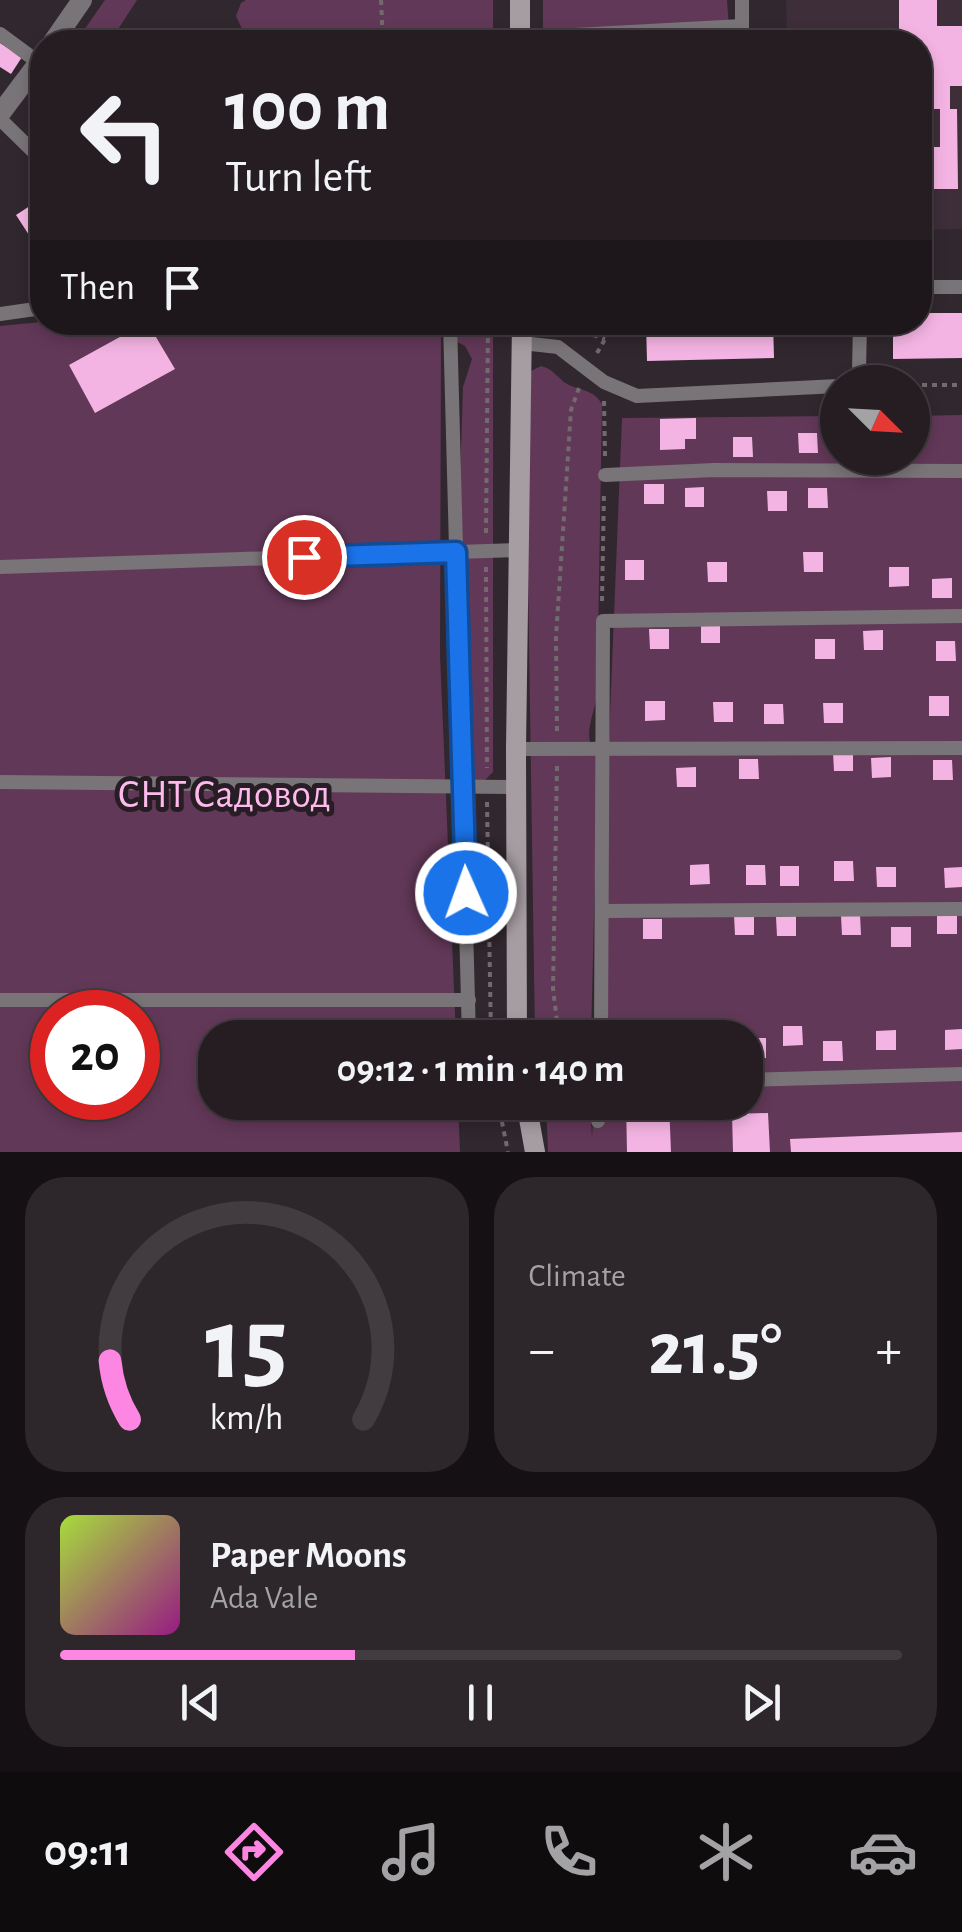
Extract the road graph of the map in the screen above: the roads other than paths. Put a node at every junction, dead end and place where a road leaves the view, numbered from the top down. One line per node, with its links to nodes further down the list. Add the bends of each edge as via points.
1 (82, 0): 4 (street)
2 (520, 0): 5 (street)
3 (742, 0): 6 (lane)
4 (61, 30)
5 (520, 30)
6 (742, 30)
7 (0, 34): 8 (lane)
8 (30, 54)
9 (30, 77): 10 (street)
10 (0, 117): 11 (lane)
11 (30, 148)
12 (932, 287): 13 (lane)
13 (962, 287)
14 (30, 310): 15 (lane)
15 (0, 314)
16 (450, 335): 25 (lane)
17 (522, 335): 24 (street)
18 (527, 335): 21 (lane, via 636,396)
19 (860, 335): 20 (lane)
20 (859, 365)
21 (820, 387)
22 (962, 471): 23 (lane)
23 (605, 475)
24 (519, 550): 25 (lane); 28 (street)
25 (456, 552): 26 (lane); 32 (lane)
26 (0, 567)
27 (962, 616): 30 (lane, via 603,621)
28 (516, 748): 30 (lane); 33 (street)
29 (962, 748): 30 (lane)
30 (603, 750): 35 (lane)
31 (0, 782): 32 (lane)
32 (463, 786): 33 (lane); 37 (lane)
33 (516, 787): 39 (street)
34 (962, 909): 35 (lane)
35 (602, 911): 40 (lane)
36 (0, 1000): 37 (lane)
37 (469, 1000): 38 (lane)
38 (469, 1020)
39 (517, 1020)
40 (601, 1020)
41 (962, 1074): 42 (lane)
42 (763, 1080)
43 (529, 1120): 44 (street)
44 (535, 1152)

